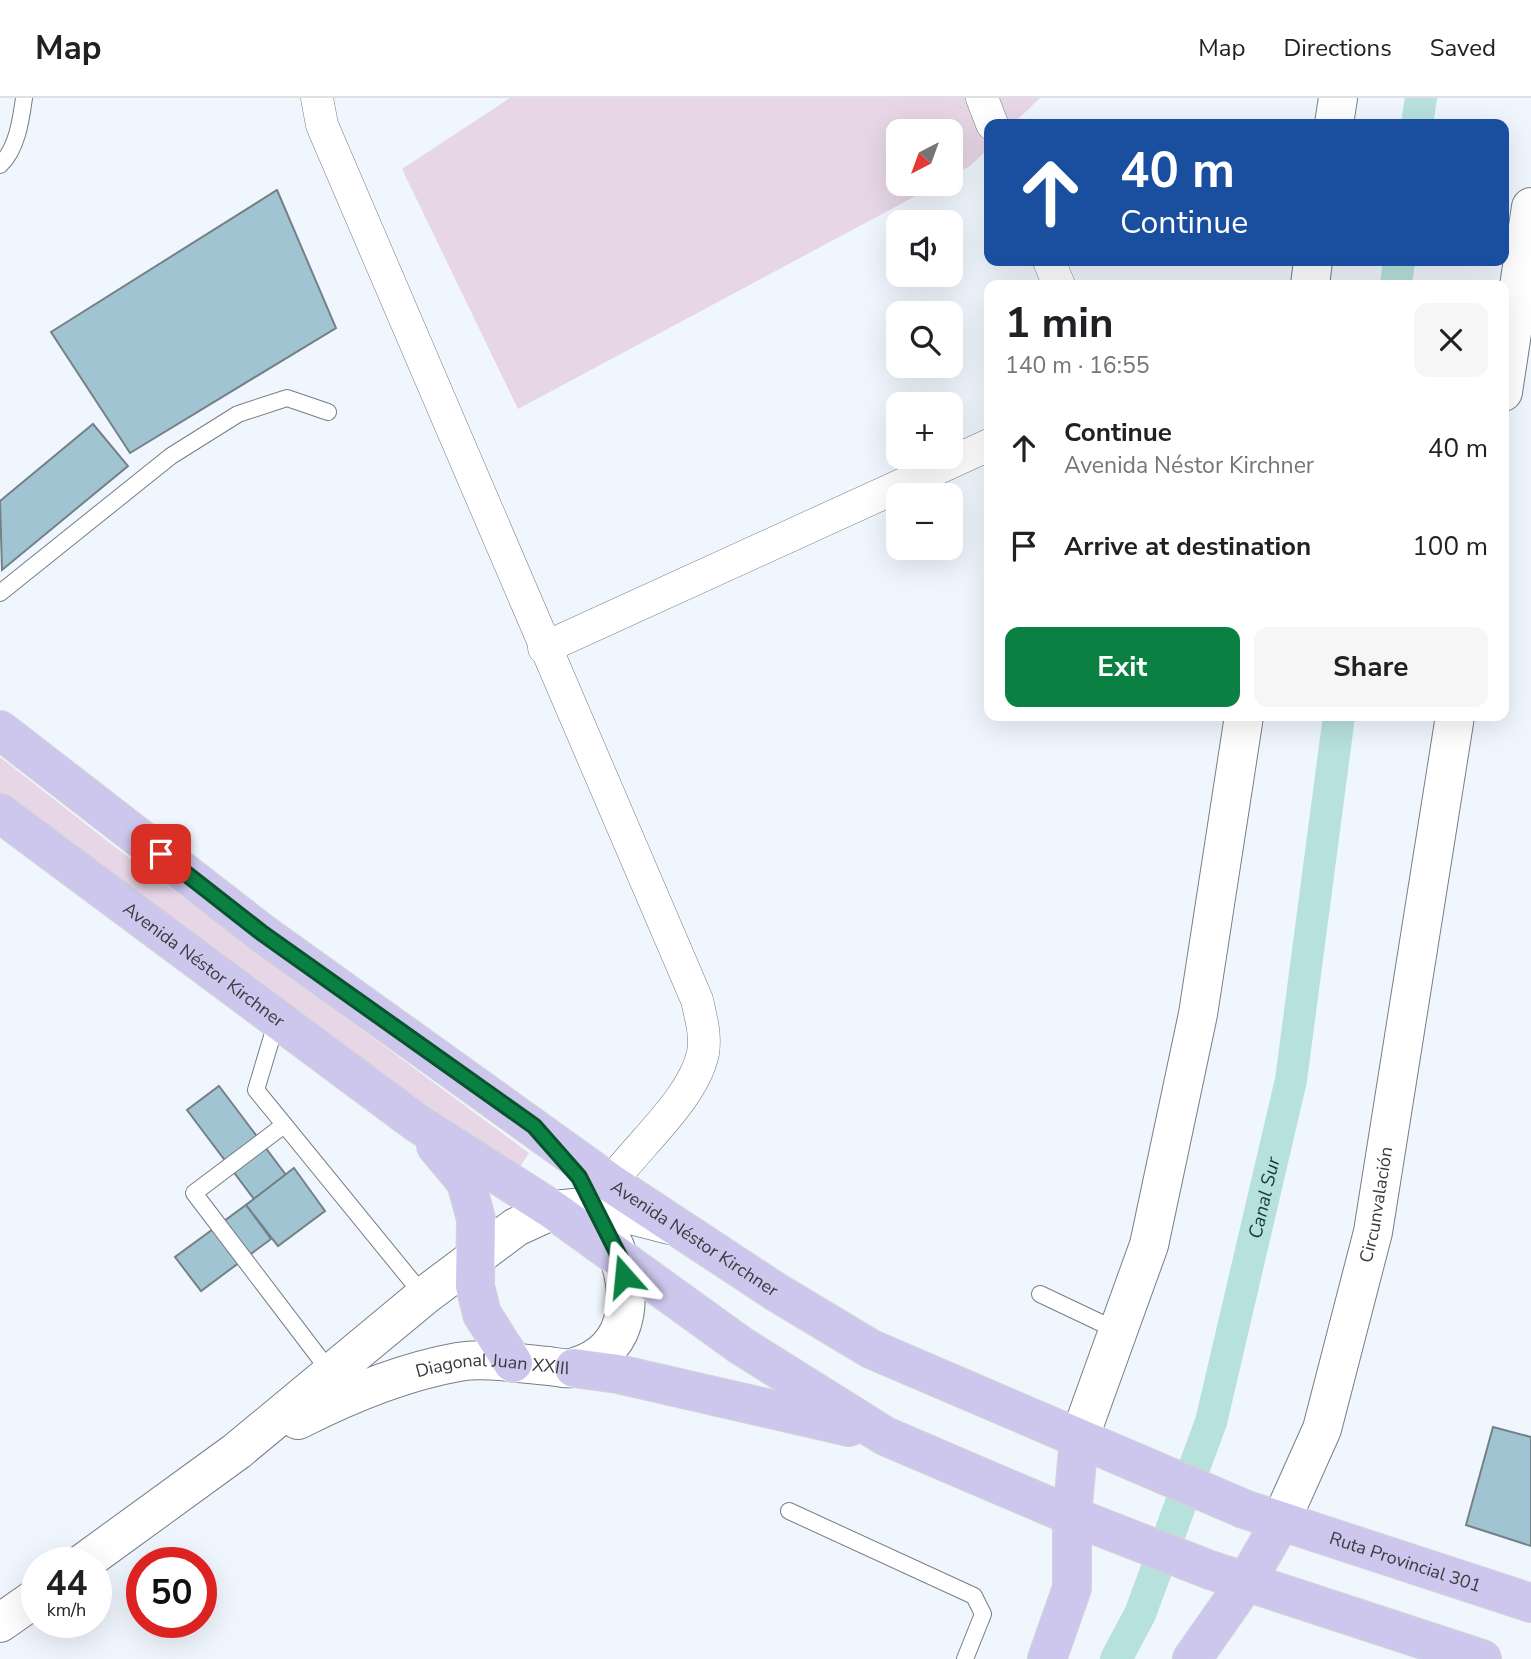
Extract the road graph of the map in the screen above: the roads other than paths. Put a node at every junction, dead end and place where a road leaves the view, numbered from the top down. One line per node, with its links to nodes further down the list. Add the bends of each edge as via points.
1 (24, 98): 7 (lane, via 19,130)
2 (317, 98): 13 (street, via 322,125)
3 (982, 98): 5 (street)
4 (1338, 98): 6 (main road)
5 (990, 119)
6 (1335, 119)
7 (0, 165)
8 (1531, 207): 9 (main road)
9 (1509, 352)
10 (328, 412): 12 (lane, via 287,398 238,414 171,456)
11 (984, 447): 13 (street)
12 (0, 593)
13 (544, 648): 21 (street, via 697,1000 704,1031 703,1054 688,1088)
14 (1243, 721): 27 (main road, via 1198,1014 1149,1245)
15 (1454, 721): 35 (main road, Circunvalación, via 1373,1232 1322,1429)
16 (0, 730): 21 (main road, Avenida Néstor Kirchner, via 262,933 534,1126)
17 (0, 813): 18 (main road, Avenida Néstor Kirchner)
18 (277, 1020): 19 (main road, Avenida Néstor Kirchner); 20 (lane, via 256,1090)
19 (417, 1123): 22 (main road, Avenida Néstor Kirchner); 23 (main road, via 466,1182 476,1219)
20 (284, 1125): 26 (lane); 30 (lane, via 194,1193)
21 (602, 1194): 22 (main road, Diagonal Juan XXIII); 24 (main road, Diagonal Juan XXIII); 32 (main road, Avenida Néstor Kirchner, via 682,1228 871,1349)
22 (553, 1210): 23 (main road, Diagonal Juan XXIII); 24 (main road, Avenida Néstor Kirchner)
23 (477, 1253): 26 (main road, Diagonal Juan XXIII); 28 (main road, via 475,1286 482,1314)
24 (620, 1258): 29 (main road, Diagonal Juan XXIII, via 628,1294 617,1335 603,1351); 31 (main road, Avenida Néstor Kirchner, via 740,1345)
25 (1040, 1294): 27 (lane)
26 (424, 1296): 30 (main road, Diagonal Juan XXIII)
27 (1118, 1331): 32 (main road)
28 (513, 1363): 29 (main road, Diagonal Juan XXIII); 33 (main road, Diagonal Juan XXIII, via 462,1361 420,1370 342,1398)
29 (575, 1368): 31 (main road, via 787,1410)
30 (331, 1373): 33 (main road, Diagonal Juan XXIII)
31 (885, 1436): 36 (main road, Avenida Néstor Kirchner)
32 (1094, 1446): 35 (main road, Avenida Néstor Kirchner); 36 (main road)
33 (237, 1451): 37 (main road, Diagonal Juan XXIII)
34 (789, 1511): 42 (lane, via 974,1596 983,1614)
35 (1280, 1522): 38 (main road, Circunvalación); 39 (main road, Ruta Provincial 301)
36 (1090, 1523): 38 (main road, Avenida Néstor Kirchner); 43 (main road)
37 (105, 1547)
38 (1245, 1582): 44 (main road, Circunvalación); 45 (main road, via 1406,1641)
39 (1531, 1603)
40 (21, 1608): 41 (main road)
41 (0, 1623)
42 (965, 1659)
43 (1047, 1659)
44 (1192, 1659)
45 (1482, 1659)

